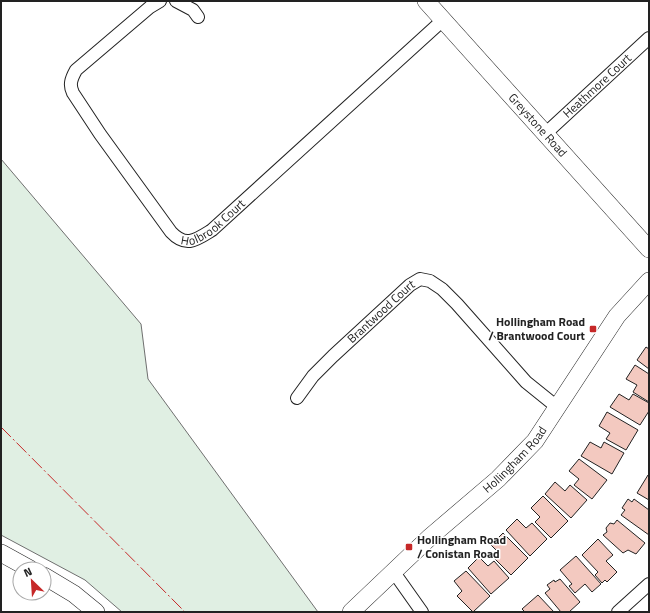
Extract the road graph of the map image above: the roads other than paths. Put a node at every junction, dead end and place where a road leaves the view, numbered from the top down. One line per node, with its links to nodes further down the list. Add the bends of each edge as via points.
1 (160, 1): 5 (street, Holbrook Court, via 76,70 70,86 100,134 171,232 184,242 212,230)
2 (176, 1): 4 (street, via 193,10)
3 (426, 1): 5 (street, Greystone Road)
4 (198, 17)
5 (443, 20): 7 (street, Greystone Road)
6 (649, 38): 7 (street, Heathmore Court)
7 (545, 134): 8 (street, Greystone Road)
8 (649, 250)
9 (649, 281): 11 (street, Hollingham Road, via 616,316)
10 (297, 398): 11 (street, Brantwood Court, via 313,376 333,356 410,285 420,279 430,281 442,289 526,382)
11 (557, 407): 14 (street, Hollingham Road, via 538,436 498,479)
12 (1, 553): 13 (street)
13 (16, 561)
14 (393, 571): 18 (street, Hollingham Road); 19 (street)
15 (52, 581): 17 (street)
16 (649, 584): 20 (street)
17 (96, 612)
18 (351, 612)
19 (422, 612)
20 (618, 612)

